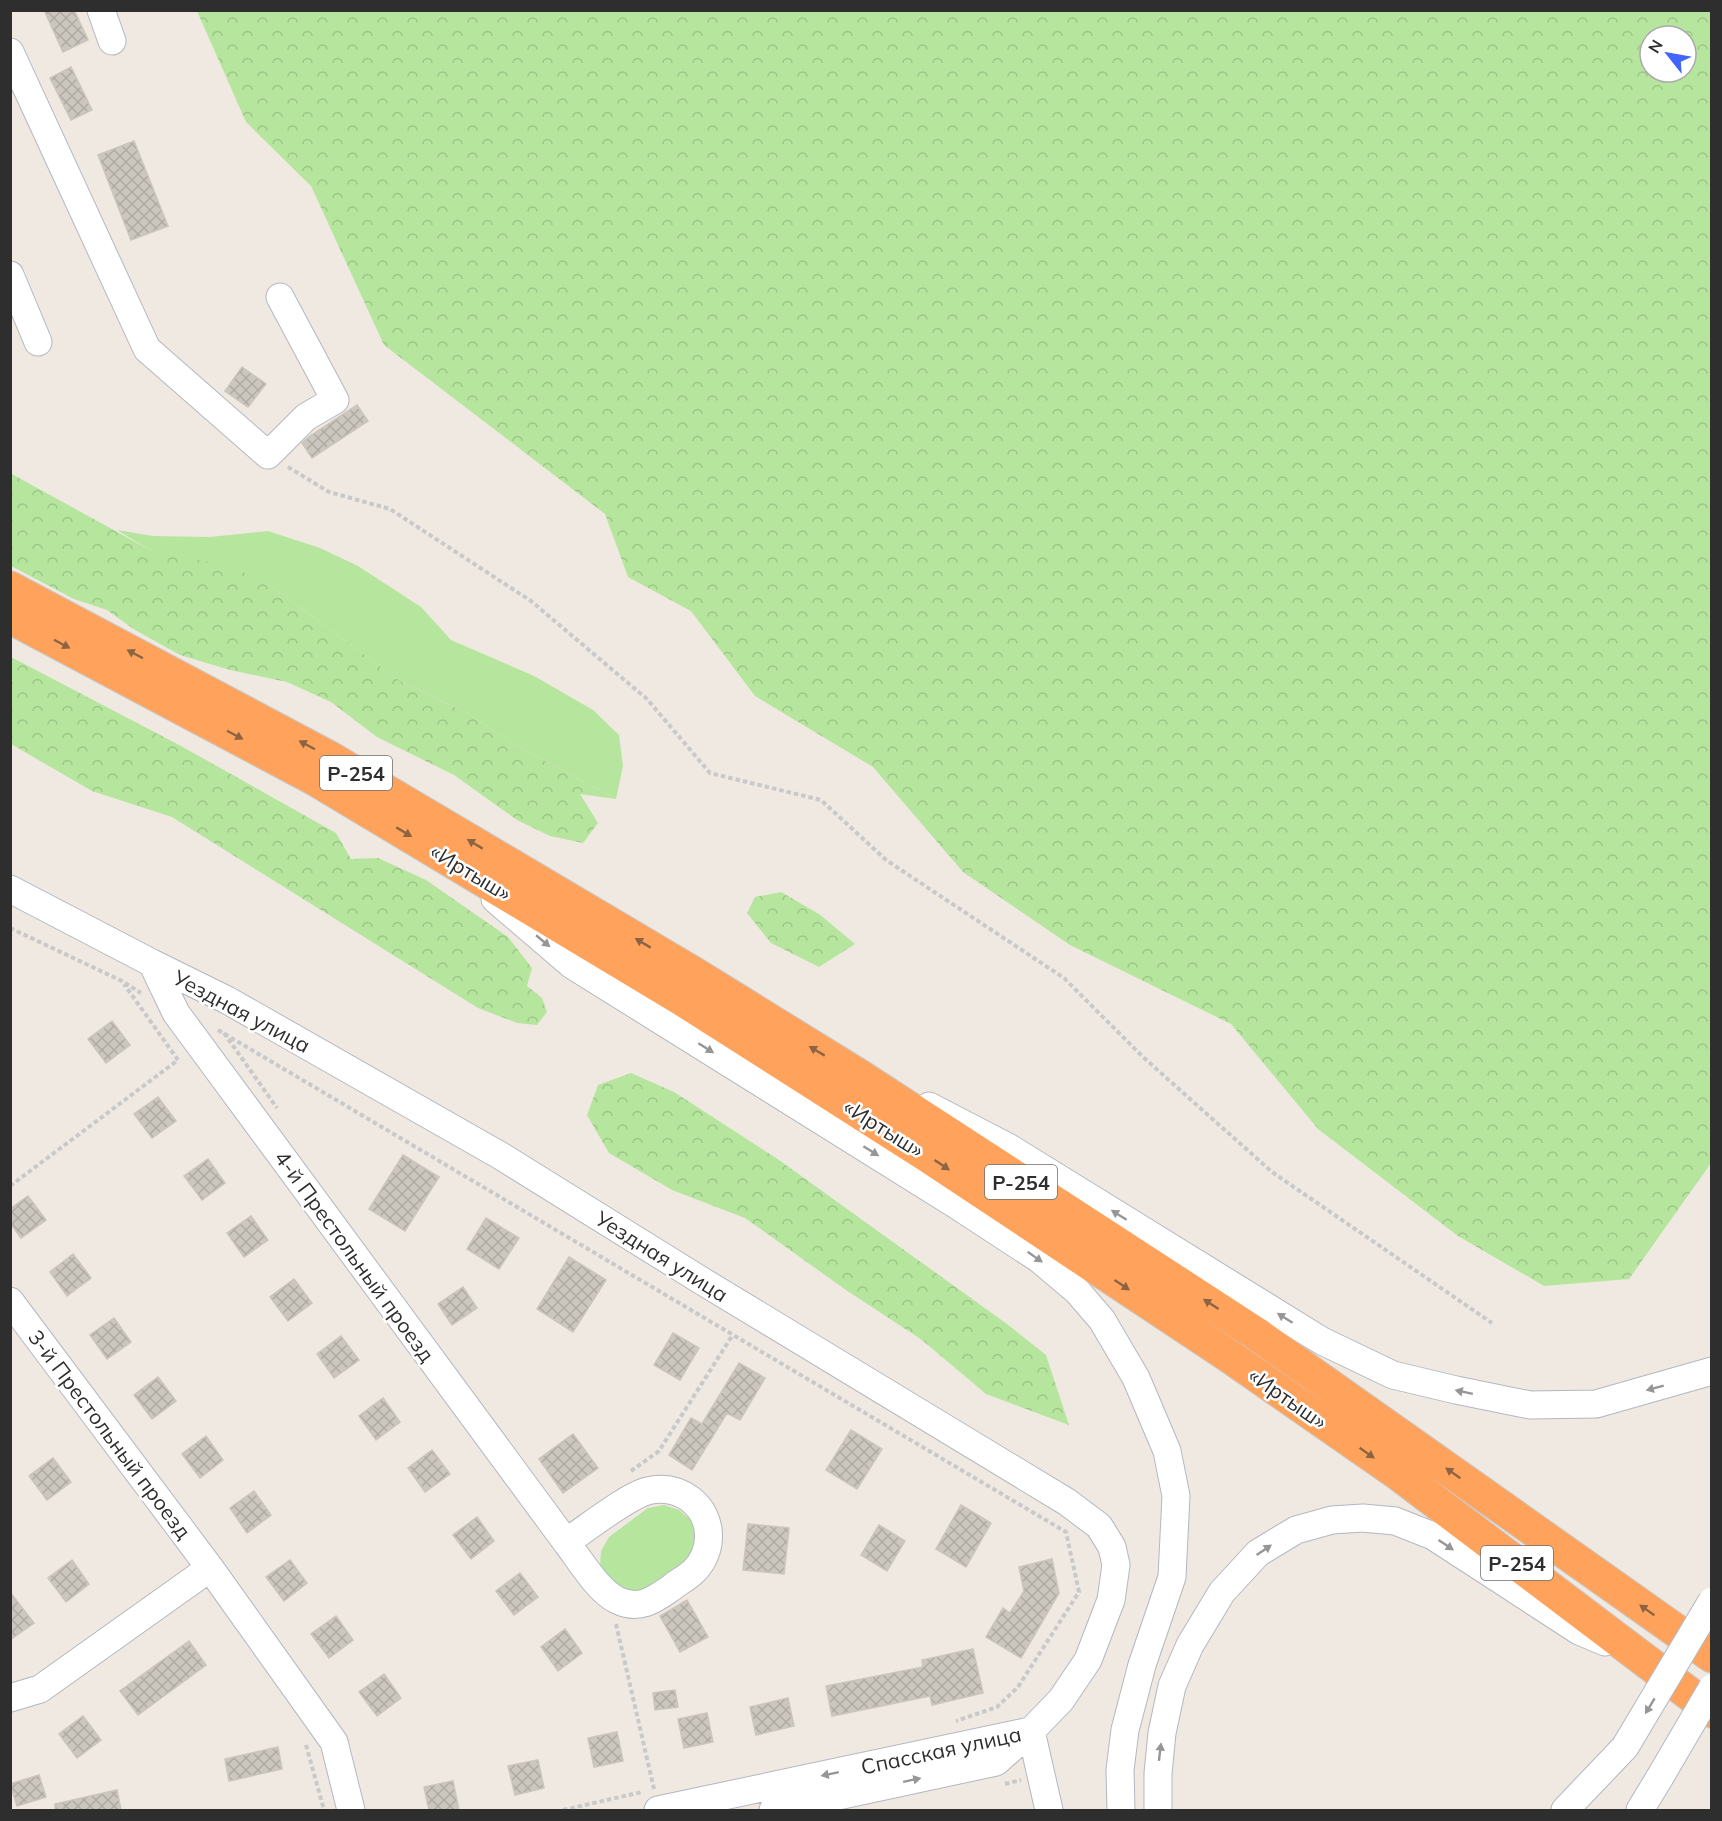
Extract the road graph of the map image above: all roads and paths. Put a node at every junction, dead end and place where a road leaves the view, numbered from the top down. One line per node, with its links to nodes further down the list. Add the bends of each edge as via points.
1 (101, 10): 2 (street)
2 (112, 41)
3 (10, 52): 7 (street, via 147,349)
4 (10, 275): 6 (street)
5 (280, 297): 7 (street, via 335,400 306,417)
6 (38, 342)
7 (268, 455): 22 (path, via 329,492 390,509 531,601 647,699 710,773 821,800 886,860 1064,978 1143,1057 1272,1172)
8 (10, 588): 18 (highway, «Иртыш» / Р-254, one-way to 8, via 330,758)
9 (10, 617): 10 (highway, «Иртыш» / Р-254, one-way to 10, via 315,779)
10 (452, 861): 31 (highway, «Иртыш» / Р-254, one-way to 31, via 680,998 928,1156 1229,1356 1400,1475); 44 (street, one-way to 44, via 572,965 1039,1259 1077,1291 1102,1320 1136,1378 1167,1451 1176,1496 1173,1577 1142,1665 1125,1730)
11 (10, 889): 13 (street, Уездная улица)
12 (10, 928): 14 (path)
13 (152, 963): 15 (street, 4-й Престольный проезд); 36 (street, Уездная улица, via 227,1000 501,1156 1067,1502 1099,1526 1113,1547 1116,1565 1111,1600 1088,1660 1061,1700)
14 (122, 981): 15 (path); 20 (path, via 178,1060)
15 (176, 1013): 26 (street, 4-й Престольный проезд)
16 (213, 1028): 17 (path)
17 (223, 1031): 19 (path); 23 (path)
18 (861, 1077): 24 (street, one-way to 18, via 1596,1404 1530,1405 1393,1375 1322,1341 1008,1147 932,1107); 30 (highway, «Иртыш» / Р-254, one-way to 18, via 1264,1339)
19 (278, 1109)
20 (10, 1186)
21 (10, 1301): 27 (street, 3-й Престольный проезд)
22 (1492, 1323)
23 (732, 1336): 25 (path, via 659,1451); 35 (path, via 1066,1532 1079,1592 1018,1687 997,1707)
24 (1712, 1371)
25 (622, 1477)
26 (566, 1542): 28 (street, 4-й Престольный проезд, via 603,1589); 28 (street, via 646,1491 682,1493 697,1504 707,1521 709,1539 705,1557 693,1572 651,1602 636,1605)
27 (210, 1568): 33 (street, via 40,1689); 40 (street, 3-й Престольный проезд, via 334,1742)
28 (618, 1601): 39 (path, via 615,1620)
29 (1712, 1601): 37 (street, one-way to 37, bridge)
30 (1706, 1650)
31 (1640, 1657): 34 (highway, «Иртыш» / Р-254); 45 (street, one-way to 31, via 1162,1733 1172,1686 1190,1645 1222,1592 1258,1552 1296,1530 1332,1520 1395,1521 1433,1536 1580,1630)
32 (1712, 1688): 38 (street, bridge)
33 (10, 1698)
34 (1712, 1711)
35 (946, 1724)
36 (1031, 1731): 39 (street, Спасская улица, one-way to 39); 42 (street, Спасская улица, one-way to 36, via 996,1761); 43 (street)
37 (1625, 1747): 46 (street); 47 (street)
38 (1660, 1777): 48 (street); 49 (street)
39 (655, 1797): 41 (path)
40 (351, 1810)
41 (563, 1810)
42 (773, 1810)
43 (1049, 1810)
44 (1121, 1810)
45 (1158, 1810)
46 (1565, 1810)
47 (1588, 1810)
48 (1640, 1810)
49 (1653, 1810)

